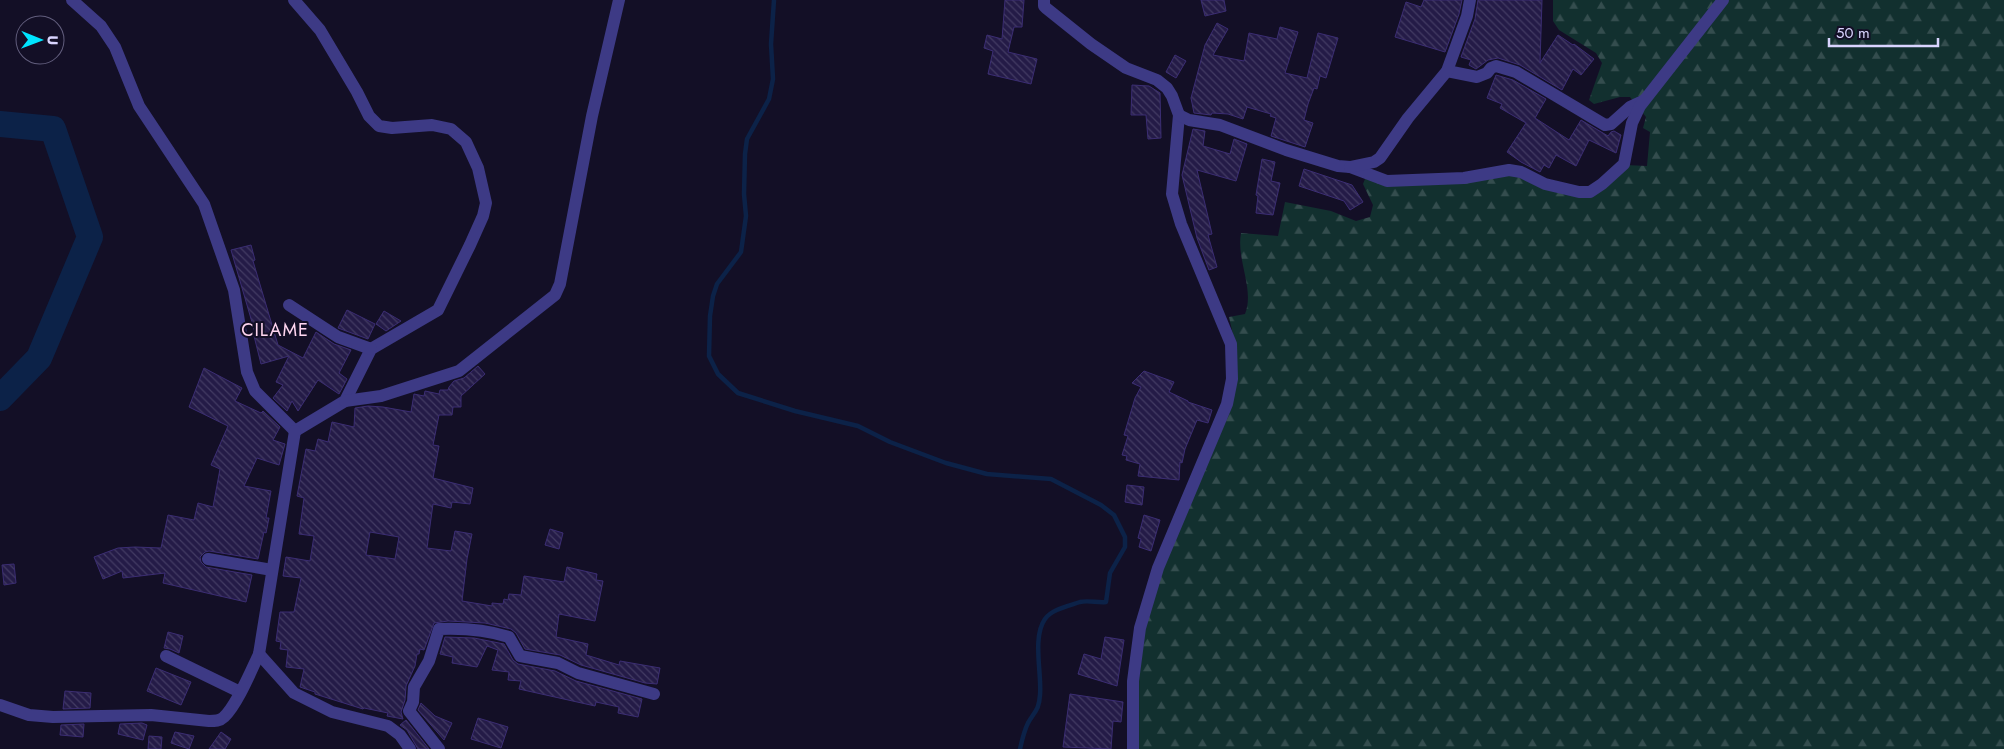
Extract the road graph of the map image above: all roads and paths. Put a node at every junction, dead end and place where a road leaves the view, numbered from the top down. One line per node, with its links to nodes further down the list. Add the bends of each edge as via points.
1 (72, 0): 14 (street, via 101,26 114,47 139,106 204,204 234,290 247,372 255,391)
2 (294, 0): 12 (street, via 320,30 368,116 378,126 432,125 451,129 466,142 478,168 486,203 470,245 438,310)
3 (619, 0): 13 (street, via 592,116 560,284 555,295 458,371 381,396)
4 (1044, 0): 9 (street, via 1046,8 1106,56 1167,88)
5 (1470, 0): 7 (street)
6 (1723, 0): 8 (street)
7 (1447, 71): 8 (street, via 1477,76 1496,66 1516,72 1605,125); 10 (street, via 1380,158)
8 (1643, 101): 10 (street, via 1632,123 1624,164 1590,192 1545,184 1509,170 1464,178 1387,181)
9 (1179, 115): 10 (street, via 1220,125 1338,166); 24 (street, via 1172,194 1181,224 1231,344 1232,379 1227,404 1158,568 1140,628 1133,681)
10 (1350, 167)
11 (289, 304): 12 (street, via 338,337)
12 (371, 349): 13 (street)
13 (345, 402): 14 (street)
14 (295, 431): 16 (street)
15 (208, 559): 16 (street)
16 (272, 570): 17 (street)
17 (259, 654): 19 (street); 22 (street, via 294,694 332,712 388,726)
18 (166, 656): 19 (street)
19 (240, 692): 21 (street, via 224,717 217,721 151,715 53,717 29,715)
20 (654, 694): 23 (street, via 578,673 558,663 520,656 509,637 501,634 439,629 429,661 414,687 409,711)
21 (0, 705)
22 (410, 749)
23 (439, 749)
24 (1134, 749)

